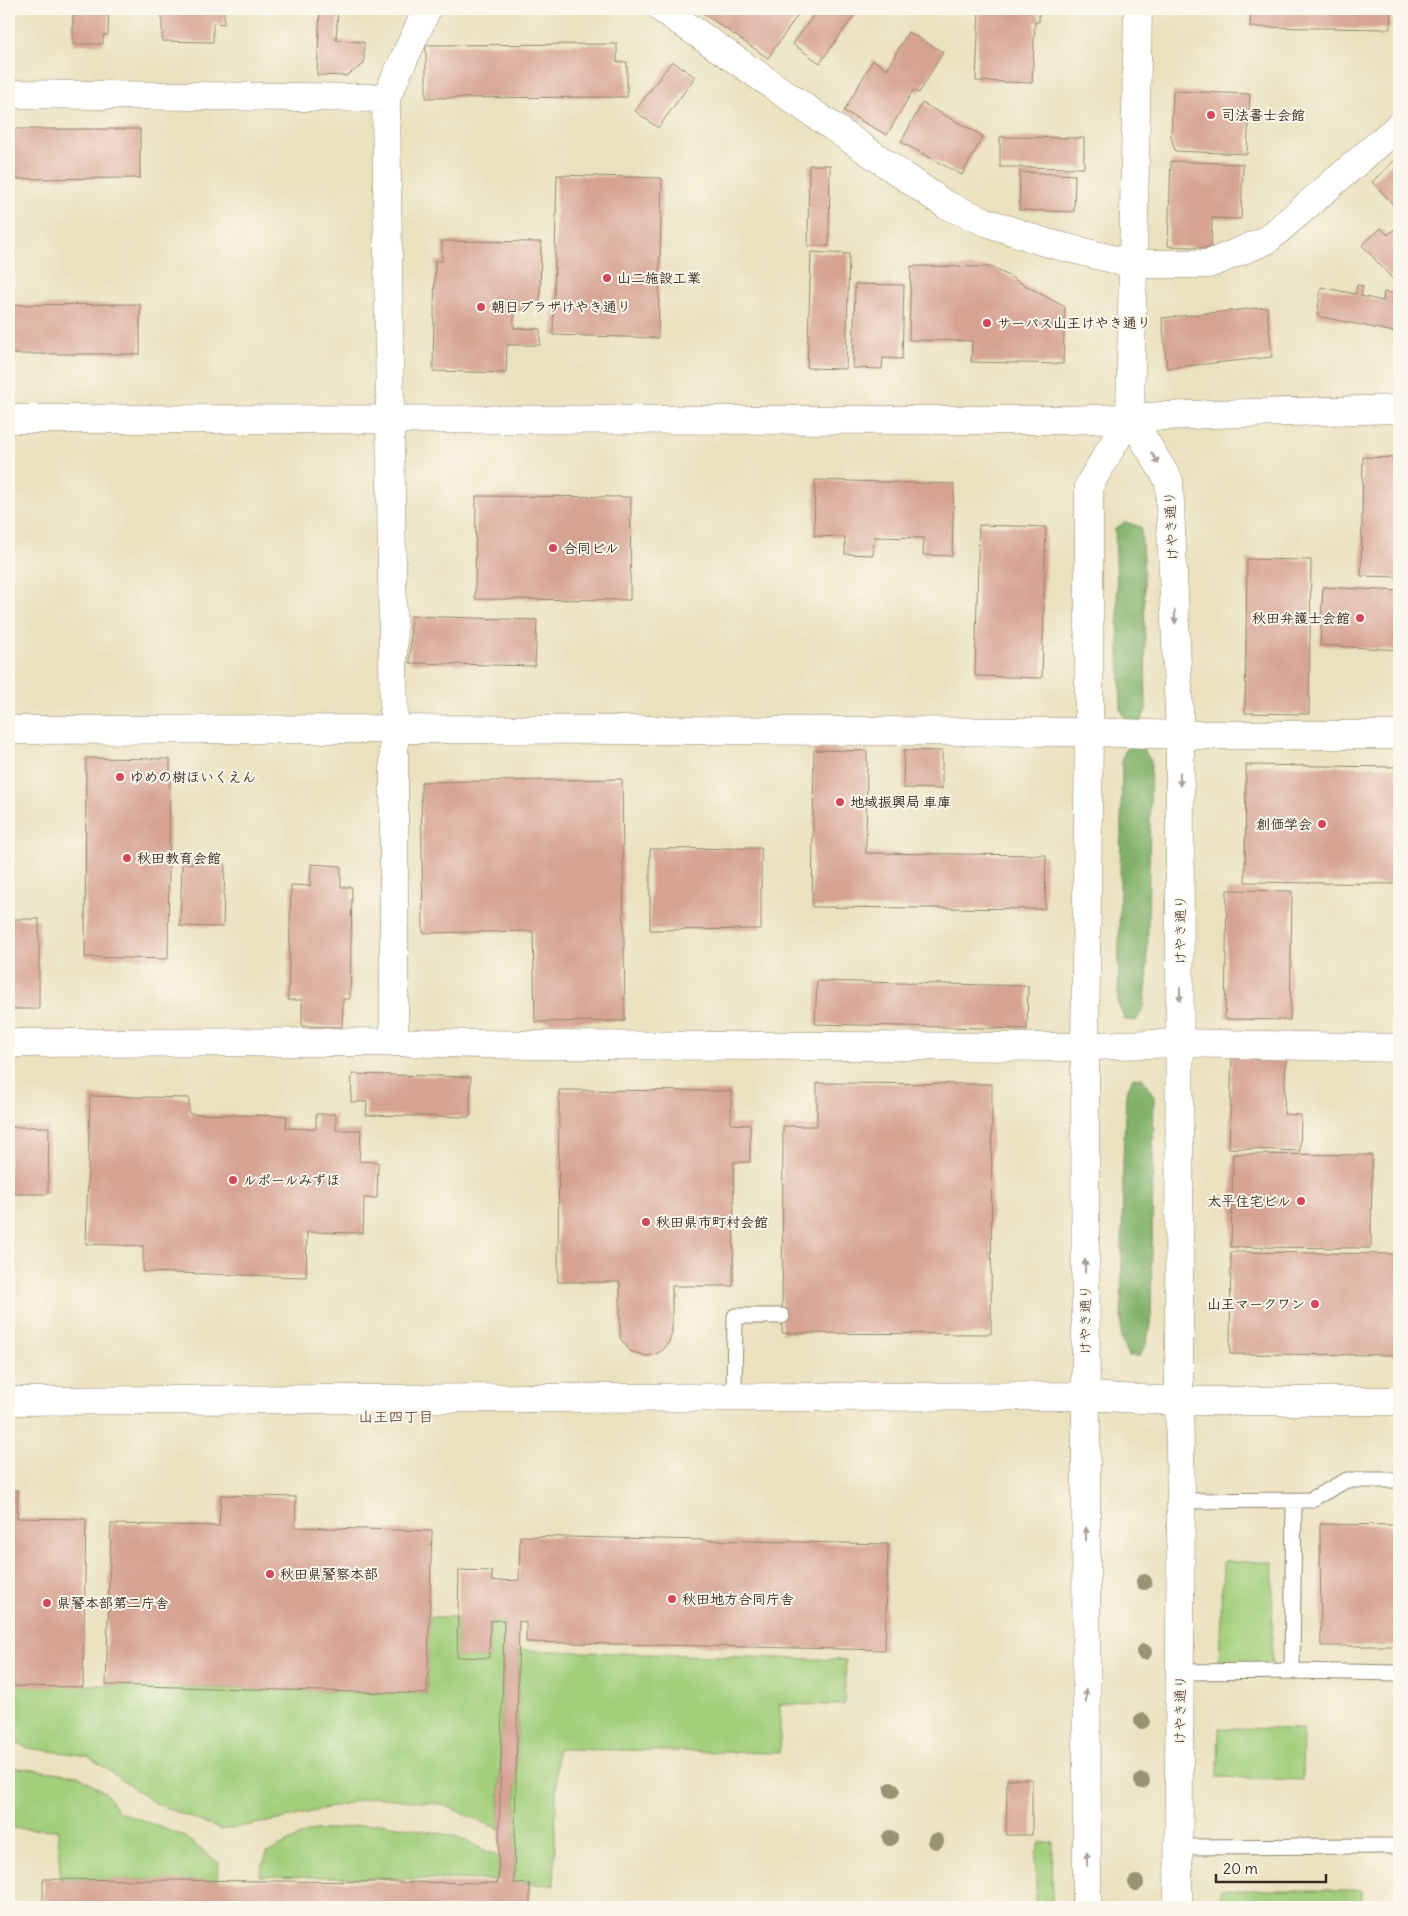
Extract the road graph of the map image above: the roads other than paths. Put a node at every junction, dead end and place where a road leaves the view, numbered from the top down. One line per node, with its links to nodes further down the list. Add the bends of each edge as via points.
1 (427, 9): 5 (street)
2 (662, 9): 7 (street, via 946,205 1044,242)
3 (1138, 9): 7 (street)
4 (9, 94): 5 (street)
5 (386, 98): 11 (street)
6 (1399, 126): 7 (street, via 1267,240 1209,264)
7 (1132, 264): 9 (street)
8 (1399, 408): 9 (street)
9 (1130, 416): 11 (street, via 1069,420); 14 (street, けやき通り, via 1089,486); 15 (street, けやき通り, one-way to 15, via 1169,481)
10 (9, 419): 11 (street)
11 (390, 419): 12 (street)
12 (394, 729): 13 (street); 14 (street); 17 (street)
13 (9, 730)
14 (1089, 732): 15 (street); 20 (street, けやき通り)
15 (1180, 735): 16 (street); 19 (street, けやき通り, one-way to 19)
16 (1399, 735)
17 (394, 1042): 18 (street); 20 (street)
18 (9, 1043)
19 (1180, 1043): 20 (street); 21 (street); 27 (street, けやき通り)
20 (1085, 1047): 23 (street, けやき通り, one-way to 20)
21 (1399, 1048)
22 (782, 1316): 24 (lane, via 735,1316)
23 (1085, 1396): 24 (street); 27 (street); 36 (street, けやき通り, one-way to 23)
24 (734, 1398): 26 (street)
25 (1399, 1400): 27 (street)
26 (9, 1401)
27 (1179, 1401): 30 (street, けやき通り)
28 (1399, 1480): 29 (lane, via 1347,1480 1310,1500)
29 (1294, 1500): 30 (lane); 31 (lane)
30 (1181, 1501): 32 (street, けやき通り)
31 (1292, 1671): 32 (lane); 33 (lane)
32 (1180, 1672): 35 (street, けやき通り)
33 (1399, 1673)
34 (1399, 1846): 35 (lane)
35 (1178, 1847): 37 (street, けやき通り)
36 (1087, 1907)
37 (1178, 1907)

